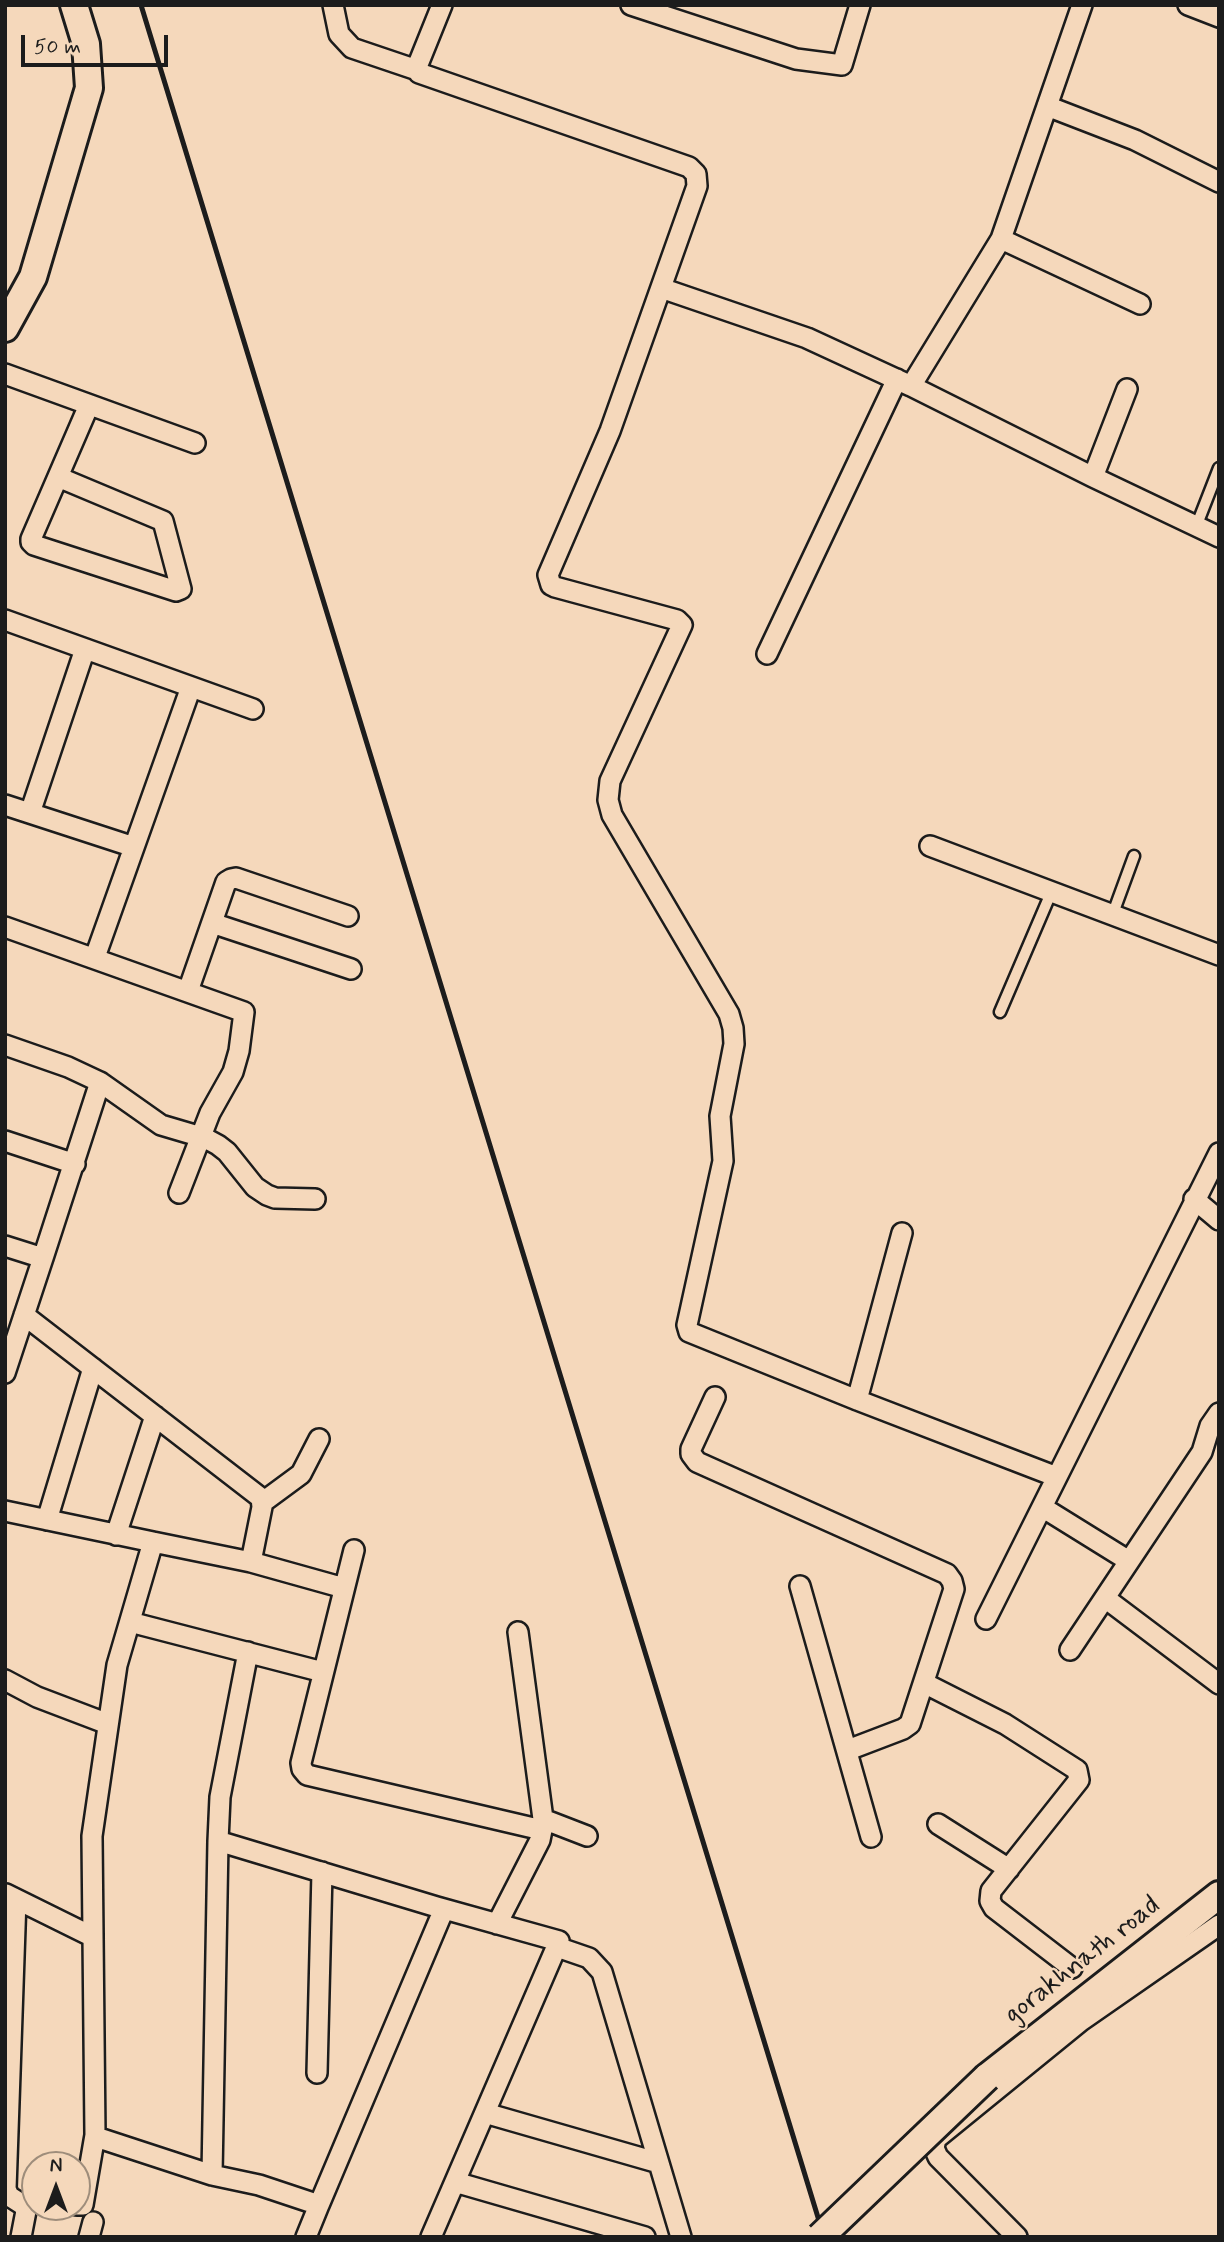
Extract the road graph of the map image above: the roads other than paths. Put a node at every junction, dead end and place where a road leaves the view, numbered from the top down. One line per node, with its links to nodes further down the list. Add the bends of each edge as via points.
1 (74, 5): 15 (street, via 86,44 89,88 33,277)
2 (333, 5): 9 (street, via 339,34 352,48)
3 (442, 5): 9 (street)
4 (631, 5): 5 (street, via 796,59 842,65)
5 (860, 5)
6 (1083, 5): 10 (street)
7 (1188, 5): 8 (street)
8 (1219, 17)
9 (417, 70): 13 (street, via 689,167 696,174 697,186)
10 (1047, 106): 11 (street, via 1143,143); 12 (street)
11 (1219, 182)
12 (1000, 239): 14 (street); 17 (street)
13 (661, 288): 17 (street, via 807,338); 63 (street, via 610,431 548,575 555,587 682,625 610,781 608,800 612,815 733,1028 720,1116 723,1161 689,1332)
14 (1140, 304)
15 (7, 322)
16 (5, 374): 19 (street)
17 (904, 382): 23 (street); 28 (street)
18 (1127, 389): 23 (street)
19 (89, 404): 20 (street); 22 (street)
20 (195, 443)
21 (1219, 468): 24 (lane)
22 (58, 477): 22 (street, via 30,538 34,545 181,589 163,521)
23 (1093, 477): 24 (street)
24 (1196, 527): 25 (street)
25 (1219, 537)
26 (5, 620): 27 (street)
27 (85, 649): 29 (street); 32 (street)
28 (768, 654)
29 (191, 687): 30 (street); 34 (street)
30 (253, 709)
31 (5, 805): 32 (street)
32 (30, 813): 34 (street)
33 (930, 846): 36 (street)
34 (134, 847): 42 (street)
35 (1134, 856): 38 (lane)
36 (1051, 893): 38 (street); 45 (lane)
37 (348, 916): 39 (street, via 236,878 226,882)
38 (1111, 916): 41 (street)
39 (212, 923): 43 (street); 44 (street)
40 (5, 927): 42 (street)
41 (1219, 955)
42 (94, 957): 44 (street)
43 (351, 969)
44 (188, 991): 48 (street, via 243,1010 244,1016 233,1072)
45 (1000, 1012)
46 (5, 1045): 47 (street)
47 (100, 1082): 48 (street, via 161,1125); 51 (street)
48 (200, 1137): 52 (street); 53 (street, via 227,1152 267,1195)
49 (5, 1141): 51 (street)
50 (1219, 1153): 54 (street)
51 (75, 1164): 58 (street)
52 (179, 1193)
53 (314, 1199)
54 (1194, 1199): 55 (street); 67 (street)
55 (1219, 1220)
56 (902, 1234): 63 (street)
57 (5, 1247): 58 (street)
58 (43, 1258): 59 (street)
59 (24, 1315): 60 (street); 61 (street)
60 (93, 1368): 65 (street); 71 (street)
61 (5, 1373)
62 (715, 1397): 87 (street, via 691,1449 697,1462 947,1574 953,1581)
63 (857, 1400): 67 (street)
64 (1219, 1413): 75 (street, via 1202,1452)
65 (155, 1416): 68 (street); 72 (street)
66 (319, 1439): 68 (street, via 301,1474)
67 (1057, 1477): 69 (street)
68 (263, 1502): 76 (street)
69 (1042, 1507): 75 (street); 80 (street)
70 (5, 1511): 71 (street)
71 (47, 1520): 72 (street)
72 (116, 1535): 73 (street)
73 (153, 1542): 76 (street); 81 (street)
74 (354, 1550): 78 (street)
75 (1129, 1561): 79 (street)
76 (251, 1562): 78 (street)
77 (800, 1586): 90 (street)
78 (344, 1588): 85 (street)
79 (1104, 1598): 83 (street); 88 (street)
80 (986, 1619)
81 (130, 1622): 84 (street); 89 (street, via 117,1665)
82 (517, 1632): 91 (street)
83 (1070, 1650)
84 (248, 1652): 85 (street); 95 (street, via 220,1797)
85 (323, 1672): 91 (street, via 301,1763 307,1774)
86 (5, 1680): 89 (street)
87 (925, 1683): 90 (street, via 910,1724); 96 (street, via 1006,1724 1077,1770 1079,1780)
88 (1219, 1684)
89 (108, 1724): 103 (street, via 92,1836)
90 (848, 1750): 94 (street)
91 (543, 1824): 93 (street); 101 (street, via 540,1840)
92 (938, 1824): 96 (street)
93 (587, 1836)
94 (871, 1837)
95 (218, 1841): 97 (street); 112 (street)
96 (1009, 1869): 105 (street, via 991,1891 994,1908)
97 (322, 1872): 100 (street); 106 (street)
98 (1219, 1895): 121 (street, gorakhnath road, bridge, via 987,2077)
99 (11, 1896): 103 (street); 108 (street)
100 (444, 1909): 101 (street); 116 (street)
101 (497, 1924): 104 (street, via 559,1941)
102 (1219, 1925): 122 (street, via 1081,2021 936,2139 938,2157)
103 (93, 1937): 109 (street)
104 (557, 1947): 107 (street); 111 (street, via 589,1958 602,1972)
105 (1072, 1968)
106 (317, 2073)
107 (485, 2113): 111 (street); 113 (street)
108 (7, 2117): 114 (street)
109 (95, 2134): 110 (street); 112 (street)
110 (91, 2158)
111 (659, 2163): 120 (street)
112 (212, 2175): 116 (street)
113 (455, 2182): 118 (street); 119 (street)
114 (6, 2189): 115 (street)
115 (21, 2201)
116 (319, 2205): 117 (street)
117 (306, 2237)
118 (431, 2237)
119 (645, 2237)
120 (681, 2237)
121 (820, 2237)
122 (1017, 2237)

